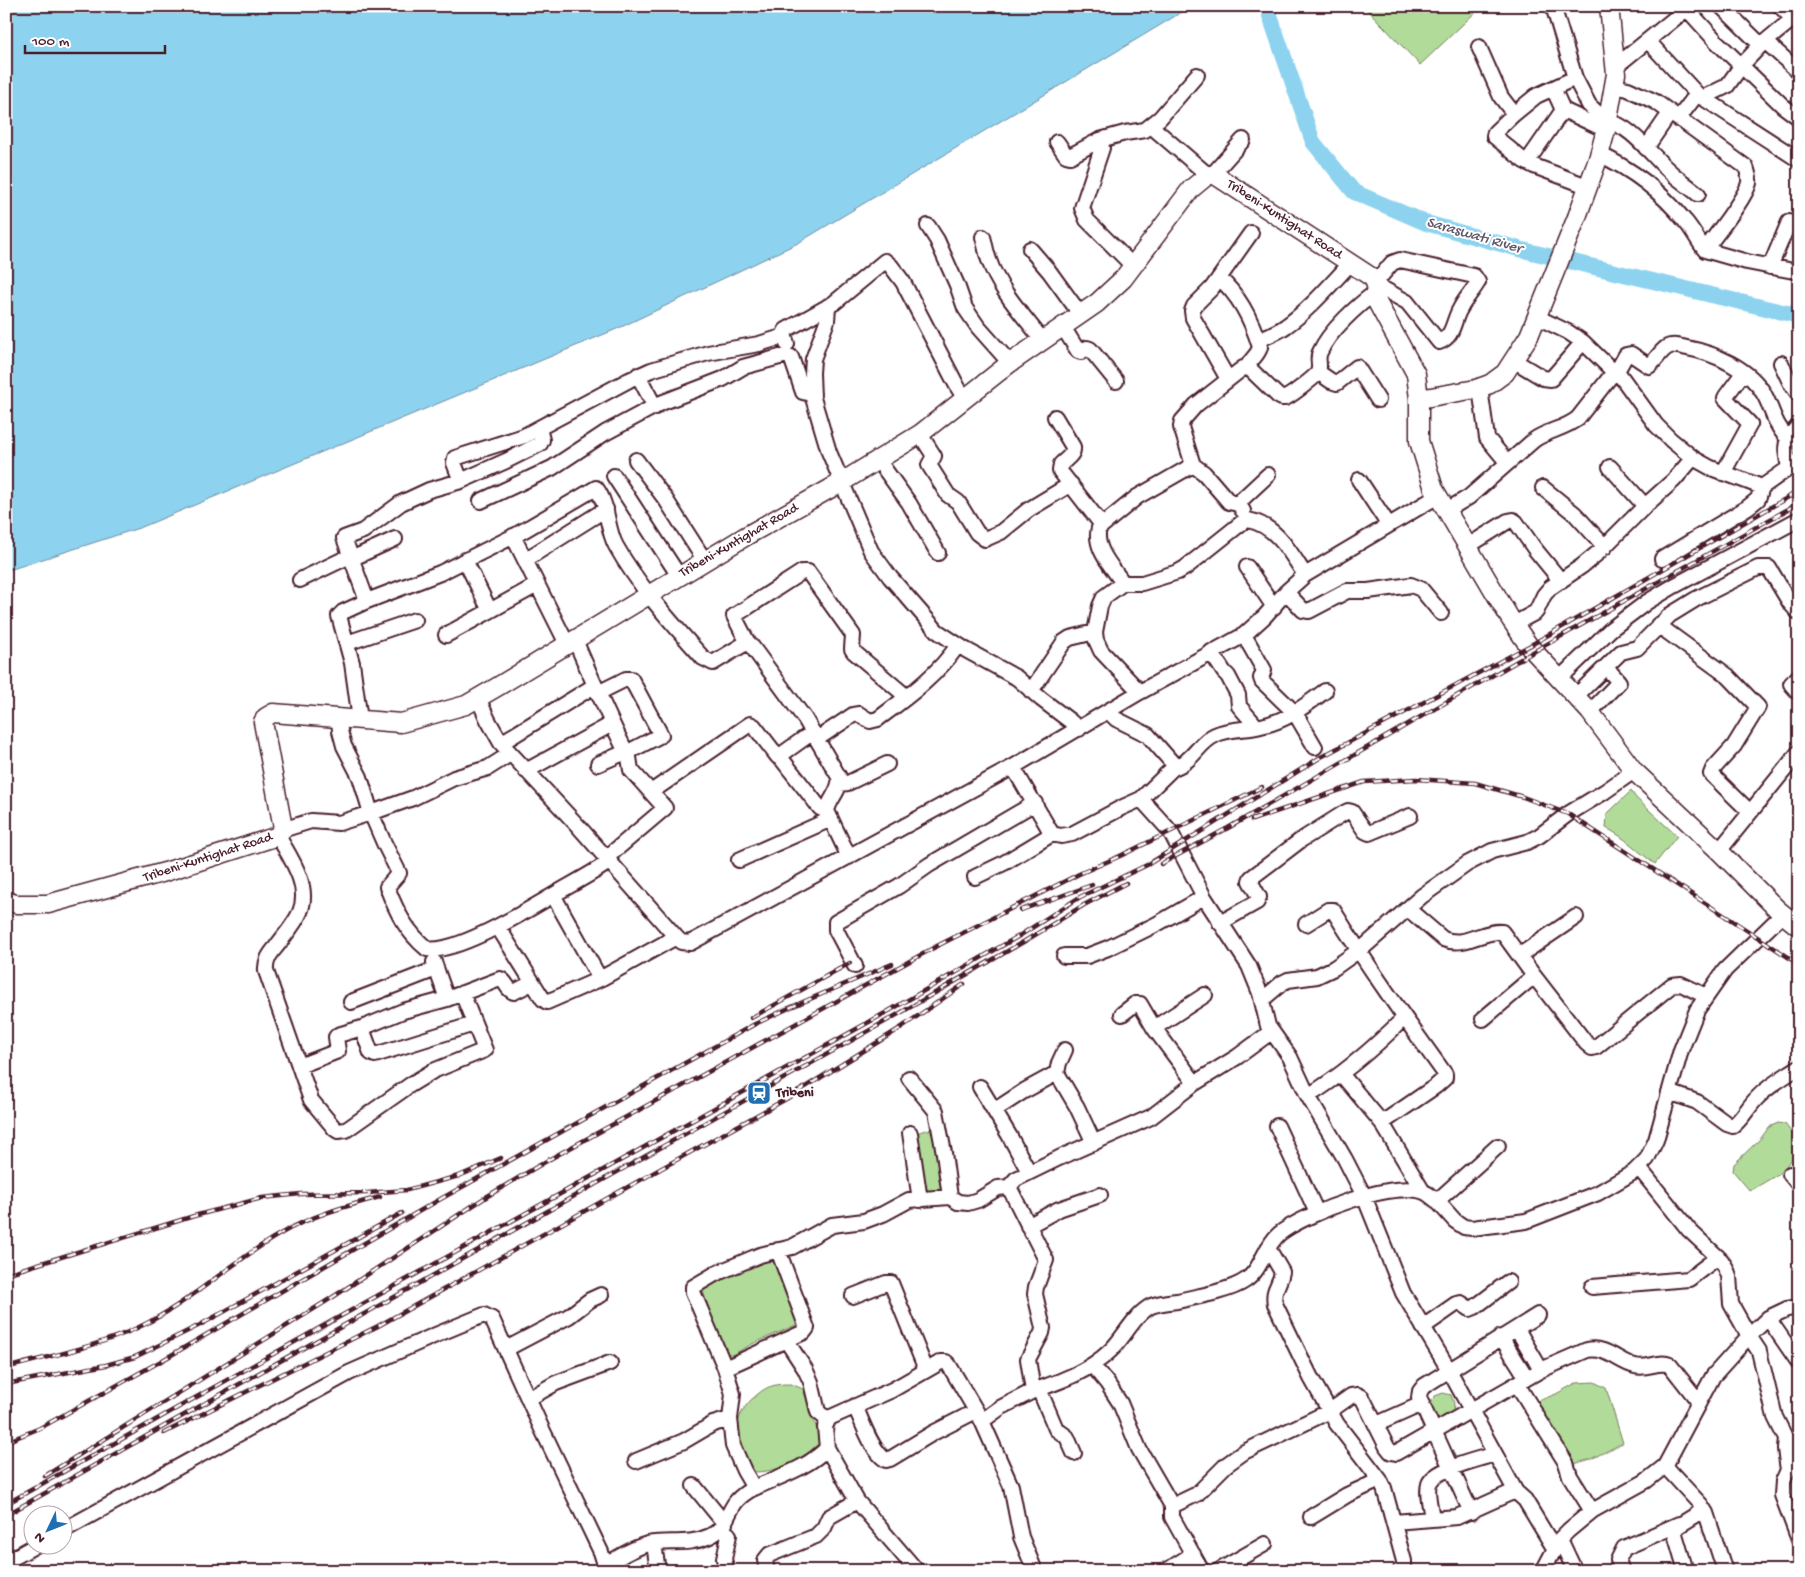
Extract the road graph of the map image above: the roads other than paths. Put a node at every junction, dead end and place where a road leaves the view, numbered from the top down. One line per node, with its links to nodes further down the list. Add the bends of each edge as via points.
1 (1553, 6): 14 (street)
2 (1609, 6): 11 (main road)
3 (1721, 6): 8 (street)
4 (1780, 6): 6 (street)
5 (1688, 8): 7 (street); 10 (street, via 1707,32)
6 (1796, 16): 8 (street)
7 (1648, 41): 11 (street); 17 (street)
8 (1763, 43): 10 (street); 12 (street)
9 (1479, 47): 19 (street, via 1492,81)
10 (1742, 65): 17 (street, via 1727,86); 21 (street)
11 (1615, 67): 15 (main road)
12 (1799, 72)
13 (1197, 75): 22 (street)
14 (1575, 78): 16 (street); 23 (street, via 1589,105)
15 (1614, 86): 20 (street, via 1645,96); 23 (main road)
16 (1553, 88): 18 (street); 19 (street, via 1536,96)
17 (1700, 96): 20 (street); 29 (street)
18 (1563, 110): 23 (street); 30 (street)
19 (1514, 114): 30 (street, via 1494,136)
20 (1674, 116): 27 (street); 39 (street, via 1742,164 1749,174 1742,197)
21 (1799, 118)
22 (1151, 126): 24 (street, via 1143,132); 31 (street)
23 (1606, 126): 27 (street, via 1613,122); 28 (main road)
24 (1100, 140): 26 (street, via 1068,156); 41 (street, via 1102,148 1082,212)
25 (1243, 140): 31 (street)
26 (1057, 142)
27 (1646, 148): 33 (street)
28 (1599, 154): 32 (main road); 39 (street, via 1622,165 1654,188 1687,222)
29 (1799, 160)
30 (1527, 162): 32 (street)
31 (1210, 175): 40 (main road, Tribeni-Kuntighat Road); 41 (main road, Tribeni-Kuntighat Road, via 1191,189)
32 (1588, 186): 48 (main road)
33 (1698, 194)
34 (1789, 222): 42 (street)
35 (928, 226): 57 (street, via 968,313)
36 (1252, 233): 44 (street)
37 (983, 237): 52 (street, via 993,270)
38 (1030, 249): 47 (street)
39 (1705, 250): 42 (street)
40 (1350, 264): 45 (main road, Tribeni-Kuntighat Road, via 1373,278); 51 (street, via 1293,321)
41 (1133, 266): 47 (main road, Tribeni-Kuntighat Road, via 1123,279)
42 (1770, 267): 43 (street)
43 (1799, 272)
44 (1219, 278): 51 (street, via 1239,300); 63 (street, via 1192,311)
45 (1376, 286): 45 (street, via 1406,302 1439,342 1452,331 1458,311 1478,282 1474,276 1400,260 1392,263); 59 (street, via 1321,350); 69 (main road, via 1377,302 1416,374)
46 (828, 306): 50 (street, via 786,330); 66 (street, via 827,321 813,359); 68 (street, via 883,261 887,262 903,282)
47 (1080, 315): 49 (main road, Tribeni-Kuntighat Road)
48 (1537, 317): 53 (street); 55 (main road)
49 (1063, 327): 52 (main road, Tribeni-Kuntighat Road); 64 (street, via 1078,351 1090,349)
50 (785, 336): 54 (street); 62 (street, via 695,356)
51 (1258, 340): 58 (street, via 1260,350)
52 (1043, 341): 57 (main road, Tribeni-Kuntighat Road)
53 (1583, 342): 55 (street, via 1551,379); 60 (street)
54 (789, 356): 66 (street, via 803,392); 71 (street, via 784,354 743,367 723,379)
55 (1513, 360): 65 (main road, via 1505,373)
56 (1781, 362): 67 (street)
57 (1010, 363): 68 (main road, Tribeni-Kuntighat Road)
58 (1247, 368): 59 (street, via 1281,398 1289,396); 63 (street)
59 (1318, 372): 70 (street, via 1337,383 1357,367)
60 (1616, 372): 61 (street, via 1626,355 1631,354 1649,366 1673,345 1711,354); 77 (street, via 1656,425); 80 (street, via 1572,423 1540,435)
61 (1744, 373): 76 (street, via 1758,384 1781,431); 84 (street, via 1725,398 1750,424)
62 (638, 375): 71 (street); 74 (street)
63 (1228, 379): 81 (street, via 1182,421 1181,431)
64 (1116, 381)
65 (1480, 388): 69 (main road); 80 (street, via 1487,438)
66 (813, 393): 89 (street, via 829,452)
67 (1799, 395)
68 (965, 399): 75 (main road, Tribeni-Kuntighat Road)
69 (1419, 399): 94 (main road, via 1419,441)
70 (1378, 400)
71 (654, 406): 93 (street, via 552,468)
72 (1055, 417): 90 (street, via 1074,447 1073,454 1059,468)
73 (1799, 425): 76 (street)
74 (539, 428): 88 (street, via 540,444); 88 (street, via 519,438 455,458)
75 (920, 434): 79 (main road, Tribeni-Kuntighat Road); 90 (street, via 934,456 929,465 948,495 958,502 977,533 985,539 1001,532 1028,510)
76 (1788, 438): 82 (street, via 1785,446)
77 (1693, 458): 84 (street); 96 (street)
78 (636, 460): 111 (street)
79 (878, 460): 89 (main road, Tribeni-Kuntighat Road); 106 (street, via 909,503)
80 (1507, 462): 94 (street, via 1469,497)
81 (1193, 465): 95 (street, via 1229,502); 101 (street, via 1137,496)
82 (1794, 465): 91 (street)
83 (1610, 467): 96 (street)
84 (1723, 473): 91 (street)
85 (1268, 475): 95 (street)
86 (614, 476): 114 (street)
87 (1358, 480): 100 (street)
88 (461, 481): 107 (street, via 401,503 363,531 344,538)
89 (842, 482): 111 (main road, Tribeni-Kuntighat Road); 135 (street, via 858,524 878,562 937,631)
90 (1071, 484): 101 (street)
91 (1762, 487): 108 (street, via 1758,499 1748,507)
92 (1543, 488): 105 (street, via 1575,514)
93 (481, 501)
94 (1442, 503): 100 (street); 104 (main road)
95 (1238, 504): 98 (street)
96 (1645, 506): 105 (street)
97 (606, 509): 102 (street, via 594,488); 110 (street); 120 (street, via 616,546)
98 (1248, 520): 113 (street, via 1276,535); 117 (street, via 1178,572 1142,583)
99 (1799, 520): 139 (street, via 1647,602 1611,629)
100 (1388, 524): 113 (street)
101 (1102, 525): 117 (street, via 1098,530 1098,540)
102 (513, 536): 109 (street); 110 (street)
103 (395, 539): 107 (street)
104 (1468, 546): 116 (street, via 1513,520); 127 (main road)
105 (1605, 547): 116 (street)
106 (938, 553)
107 (350, 558): 115 (street); 121 (street)
108 (1662, 559)
109 (465, 560): 121 (street, via 429,578); 123 (street)
110 (525, 560): 118 (street)
111 (705, 561): 114 (main road, Tribeni-Kuntighat Road)
112 (1247, 567): 122 (street)
113 (1305, 575): 119 (street)
114 (679, 576): 120 (main road, Tribeni-Kuntighat Road)
115 (300, 580)
116 (1561, 581): 127 (street, via 1547,591 1536,612)
117 (1123, 583): 129 (street, via 1102,599)
118 (538, 585): 123 (street); 132 (street)
119 (1286, 592): 122 (street); 124 (street, via 1303,610 1309,611 1347,591 1368,592 1412,585 1421,589)
120 (648, 595): 132 (main road, Tribeni-Kuntighat Road); 134 (street, via 710,663)
121 (368, 601): 133 (street, via 339,616)
122 (1274, 606): 131 (street)
123 (490, 611): 130 (street)
124 (1441, 613)
125 (1799, 613): 128 (street, via 1773,572 1764,567 1696,599)
126 (415, 620): 133 (street)
127 (1514, 624): 139 (main road, via 1533,652)
128 (1658, 625): 137 (street, via 1636,648 1621,652); 172 (street, via 1728,676 1758,707 1734,746 1711,774)
129 (1095, 632): 142 (street, via 1064,642); 143 (street, via 1101,651)
130 (446, 634)
131 (1244, 635): 136 (street); 150 (street, via 1264,670 1262,681)
132 (571, 642): 140 (street); 147 (main road, Tribeni-Kuntighat Road)
133 (346, 643): 152 (street, via 355,677)
134 (748, 643): 146 (street, via 734,616 802,572 808,572 853,635 854,652); 156 (street)
135 (958, 645): 142 (street, via 1017,678); 146 (street, via 939,670)
136 (1211, 652): 143 (street); 154 (street, via 1238,695 1239,706)
137 (1606, 667): 145 (street); 149 (street, via 1619,682)
138 (1799, 676): 144 (street, via 1791,684)
139 (1559, 679): 145 (main road)
140 (596, 689): 153 (street); 158 (street); 159 (street, via 632,679 661,731 660,736)
141 (1325, 690): 150 (street)
142 (1031, 691): 155 (street)
143 (1140, 692): 148 (street)
144 (1799, 693)
145 (1576, 696): 149 (main road)
146 (907, 697): 156 (street, via 878,719 870,721 859,714 853,715)
147 (478, 698): 152 (main road, Tribeni-Kuntighat Road, via 466,705 401,723); 158 (street)
148 (1109, 712): 155 (street); 164 (street, via 1148,735)
149 (1590, 712): 166 (main road)
150 (1295, 713): 154 (street); 157 (street)
151 (339, 718): 152 (main road, Tribeni-Kuntighat Road); 173 (street, via 344,746 360,777); 176 (main road, Tribeni-Kuntighat Road, via 273,713 263,722 284,828)
152 (360, 720)
153 (612, 724): 159 (street); 167 (street)
154 (1257, 727): 164 (street, via 1214,735 1184,763)
155 (1079, 729): 165 (street)
156 (815, 735): 161 (street); 168 (street)
157 (1315, 747)
158 (506, 749): 167 (street); 173 (street, via 488,768 454,778)
159 (628, 751): 162 (street); 169 (street, via 631,770)
160 (1799, 752): 172 (street)
161 (780, 757): 169 (street, via 750,724); 174 (street)
162 (598, 764)
163 (887, 764): 168 (street)
164 (1175, 766): 170 (street)
165 (1013, 767): 171 (street); 179 (street)
166 (1634, 770): 178 (main road); 186 (street, via 1539,836 1492,851 1468,864)
167 (526, 771): 180 (street)
168 (840, 784): 174 (street, via 828,805)
169 (651, 792): 180 (street, via 664,809)
170 (1141, 799): 177 (street, via 1072,834); 184 (street, via 1170,831)
171 (1035, 803): 177 (street); 198 (street, via 836,922 836,930)
172 (1750, 812): 178 (street)
173 (371, 813): 176 (street, via 339,822 311,821); 194 (street, via 399,873 388,887 398,916)
174 (829, 815): 179 (street); 181 (street)
175 (1410, 816): 189 (street, via 1369,833 1352,812 1344,813 1301,840 1251,878 1259,897 1257,902)
176 (280, 833): 185 (main road, Tribeni-Kuntighat Road, via 165,872 48,904); 217 (street, via 297,871 303,896 301,911 270,954 266,966)
177 (1052, 834): 182 (street, via 1004,864)
178 (1719, 851): 187 (main road)
179 (849, 857): 193 (street, via 693,942 685,943)
180 (608, 860): 183 (street, via 588,876); 193 (street)
181 (739, 860)
182 (975, 877)
183 (553, 895): 191 (street); 201 (street)
184 (1204, 897): 189 (street); 197 (street, via 1108,948 1087,956)
185 (6, 901)
186 (1408, 909): 195 (street); 196 (street, via 1443,939 1461,942 1502,932)
187 (1783, 914): 192 (main road); 205 (street, via 1725,970)
188 (1576, 917): 196 (street)
189 (1220, 923): 207 (street, via 1249,966)
190 (1306, 924): 195 (street, via 1332,909)
191 (498, 926): 194 (street); 202 (street)
192 (1799, 927)
193 (676, 938): 201 (street)
194 (430, 950): 199 (street)
195 (1358, 951): 207 (street, via 1324,973 1282,983); 210 (street)
196 (1520, 955): 200 (street)
197 (1064, 956)
198 (856, 966)
199 (436, 969): 206 (street); 208 (street)
200 (1534, 976): 205 (street, via 1592,1048 1672,985 1681,984); 211 (street)
201 (600, 979): 202 (street, via 550,1002 544,1001)
202 (532, 983): 203 (street, via 514,992 500,980)
203 (462, 993): 206 (street); 212 (street)
204 (1205, 995): 214 (street)
205 (1706, 996): 224 (street, via 1680,1050)
206 (447, 999): 213 (street, via 403,1011)
207 (1262, 1000): 215 (street)
208 (351, 1002)
209 (1122, 1014): 214 (street, via 1138,1003)
210 (1404, 1018): 220 (street); 227 (street, via 1445,1078)
211 (1483, 1019)
212 (474, 1024): 213 (street, via 375,1055 371,1053); 217 (street, via 485,1050 410,1084 346,1130 335,1129 310,1100)
213 (362, 1028): 217 (street, via 337,1036 337,1051)
214 (1154, 1028): 222 (street)
215 (1271, 1032): 222 (street); 225 (street, via 1290,1057)
216 (1064, 1050): 219 (street)
217 (299, 1066)
218 (1799, 1067): 224 (street, via 1754,1100 1733,1126 1696,1102)
219 (1057, 1072): 226 (street); 230 (street)
220 (1342, 1075): 225 (street); 227 (street)
221 (909, 1078): 238 (street, via 936,1110)
222 (1194, 1083): 230 (street, via 1151,1117)
223 (980, 1087): 226 (street)
224 (1669, 1092): 232 (street, via 1656,1140 1648,1159)
225 (1308, 1096): 237 (street)
226 (995, 1110): 233 (street)
227 (1382, 1123): 235 (street)
228 (1277, 1126): 241 (street)
229 (910, 1133): 239 (street)
230 (1094, 1143): 233 (street)
231 (1498, 1146): 240 (street)
232 (1639, 1168): 240 (street, via 1598,1192 1526,1221 1468,1228 1456,1221); 245 (street, via 1689,1230)
233 (1029, 1172): 234 (street)
234 (1008, 1187): 238 (street, via 998,1188 974,1202 958,1202); 242 (street)
235 (1422, 1190): 237 (street, via 1404,1188); 240 (street)
236 (1100, 1195): 242 (street, via 1059,1209)
237 (1364, 1196): 241 (street); 253 (street, via 1398,1284)
238 (950, 1197): 239 (street)
239 (920, 1200): 244 (street, via 905,1202 864,1220 832,1224)
240 (1438, 1202)
241 (1317, 1213): 243 (street, via 1286,1229)
242 (1028, 1226): 267 (street, via 1046,1260 1035,1294 1043,1328 1028,1358)
243 (1268, 1248): 261 (street, via 1255,1272 1237,1285 1148,1308); 273 (street, via 1282,1272 1275,1289 1275,1304)
244 (778, 1250): 257 (street, via 808,1328); 262 (street, via 742,1262 693,1287)
245 (1718, 1257): 247 (street, via 1689,1278); 255 (street, via 1729,1276 1731,1304)
246 (1508, 1282): 253 (street, via 1475,1307 1470,1309 1461,1303 1456,1304)
247 (1592, 1287)
248 (602, 1296): 258 (street)
249 (853, 1296): 263 (street, via 891,1283)
250 (1799, 1307): 252 (street)
251 (1538, 1315): 254 (street)
252 (1768, 1318): 255 (street); 260 (street)
253 (1424, 1327): 264 (street)
254 (1517, 1329): 256 (street); 265 (street)
255 (1749, 1336): 269 (street, via 1713,1376); 300 (street, via 1761,1356 1773,1412 1786,1439 1788,1470 1781,1489)
256 (1502, 1337): 264 (street); 266 (street)
257 (786, 1340): 262 (street); 275 (street, via 811,1382 818,1412)
258 (506, 1349): 268 (street); 298 (street, via 492,1318 478,1317 349,1373)
259 (610, 1363): 268 (street, via 556,1383)
260 (1799, 1363)
261 (1093, 1366): 267 (street); 290 (street, via 1120,1403 1139,1448)
262 (725, 1368): 276 (street, via 733,1394)
263 (926, 1370): 271 (street, via 892,1390); 274 (street, via 946,1362)
264 (1449, 1370): 270 (street, via 1420,1391 1418,1398); 272 (street)
265 (1540, 1370): 266 (street); 269 (street, via 1596,1348 1636,1367 1664,1362 1670,1365)
266 (1522, 1381): 272 (street); 292 (street, via 1574,1483)
267 (1036, 1390): 274 (street); 280 (street, via 1056,1429 1066,1437)
268 (528, 1399): 307 (street)
269 (1699, 1402): 283 (street)
270 (1422, 1404): 277 (street); 278 (street)
271 (854, 1406): 274 (street, via 874,1448 886,1460 933,1434); 275 (street)
272 (1470, 1410): 278 (street); 281 (street)
273 (1330, 1411): 277 (street, via 1351,1396 1358,1395 1366,1402); 285 (street); 290 (street, via 1244,1452 1197,1494)
274 (979, 1416): 312 (street, via 1011,1486 1021,1537)
275 (829, 1418): 279 (street)
276 (730, 1419): 282 (street); 287 (street, via 733,1446)
277 (1377, 1424): 278 (street, via 1387,1447 1396,1453)
278 (1434, 1431): 284 (street)
279 (827, 1448): 287 (street, via 809,1463); 289 (street)
280 (1074, 1452)
281 (1495, 1454): 284 (street); 288 (street)
282 (636, 1461)
283 (1665, 1466): 291 (street); 292 (street, via 1646,1481)
284 (1451, 1468): 293 (street); 295 (street, via 1435,1475 1430,1482)
285 (1380, 1480): 294 (street); 296 (street)
286 (694, 1486): 299 (street)
287 (754, 1488): 299 (street, via 738,1500)
288 (1516, 1492): 293 (street); 301 (street)
289 (857, 1501): 310 (street, via 829,1517 816,1536 769,1555 765,1560); 311 (street)
290 (1172, 1506): 305 (street, via 1172,1517)
291 (1704, 1510): 297 (street); 321 (street)
292 (1592, 1511): 301 (street)
293 (1471, 1512): 295 (street)
294 (1311, 1517)
295 (1432, 1519): 296 (street)
296 (1394, 1522): 316 (street, via 1404,1560)
297 (1680, 1524): 319 (street, via 1624,1548 1618,1560); 320 (street, via 1675,1528 1675,1534)
298 (72, 1525)
299 (723, 1526): 302 (street, via 698,1540); 309 (street, via 729,1535 724,1559)
300 (1799, 1540)
301 (1557, 1543): 317 (street); 318 (street)
302 (654, 1544): 307 (street, via 637,1548); 308 (street)
303 (1265, 1544): 315 (street)
304 (22, 1553): 306 (street)
305 (1193, 1554): 313 (street); 314 (street)
306 (6, 1562)
307 (606, 1568)
308 (658, 1571)
309 (727, 1571)
310 (767, 1571)
311 (917, 1571)
312 (1035, 1571)
313 (1166, 1571)
314 (1202, 1571)
315 (1218, 1571)
316 (1400, 1571)
317 (1543, 1571)
318 (1575, 1571)
319 (1622, 1571)
320 (1686, 1571)
321 (1725, 1571)

